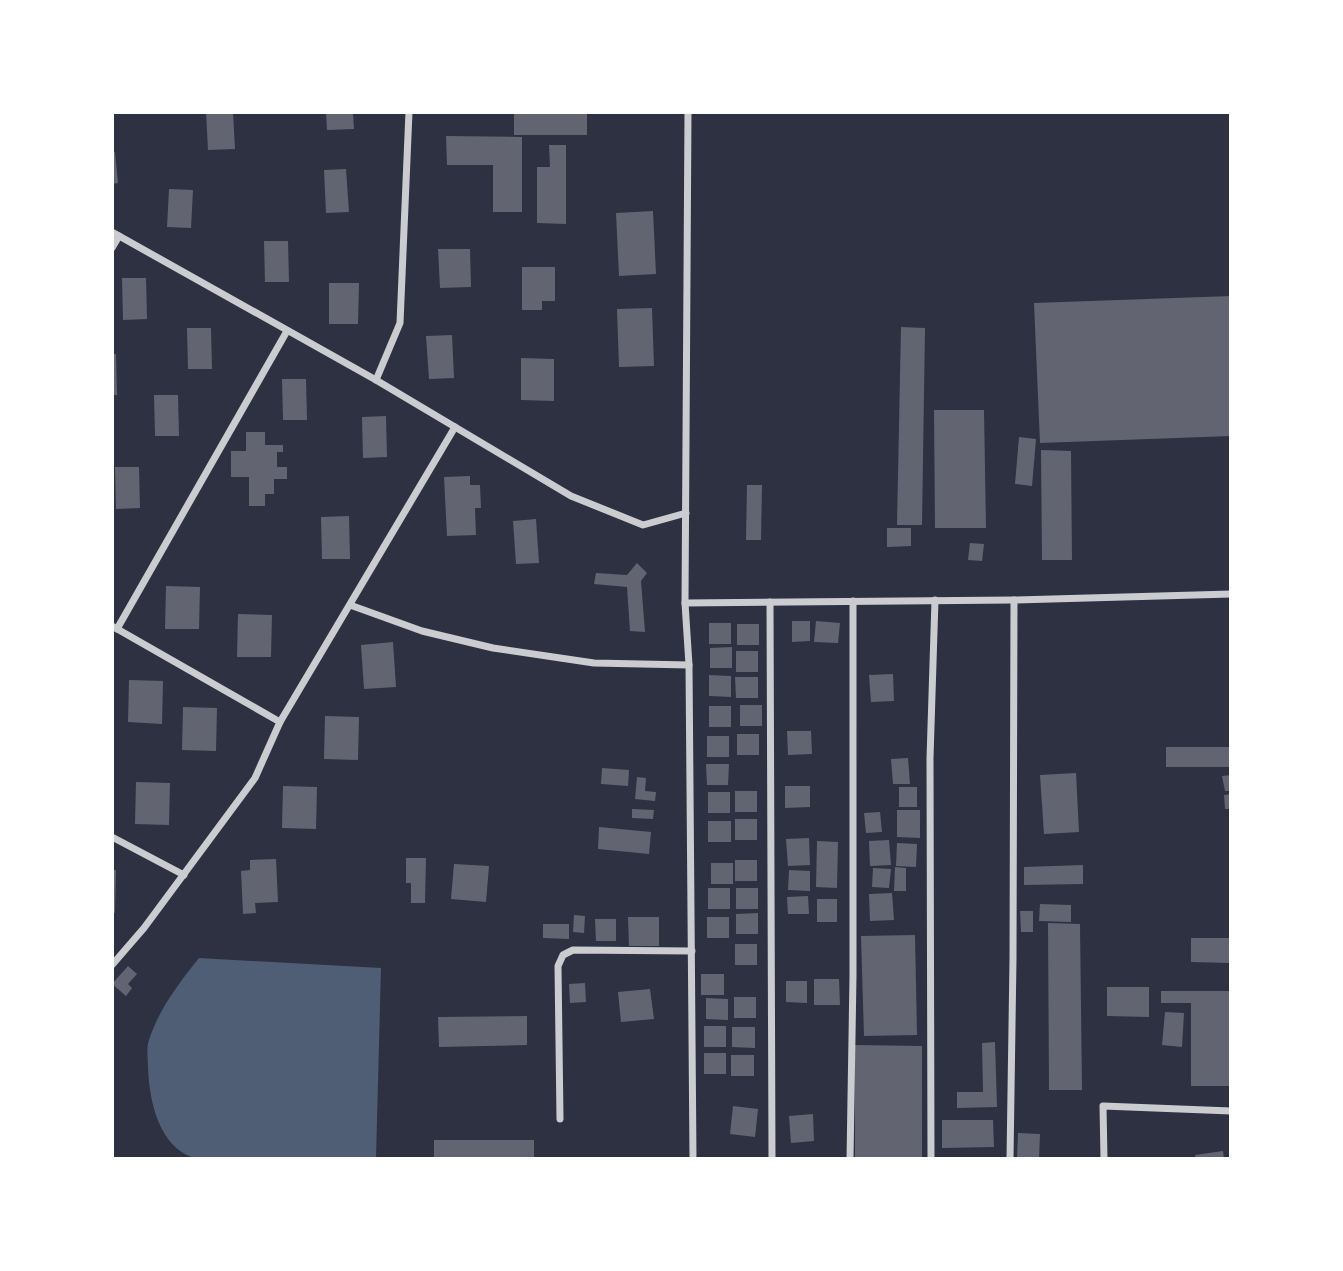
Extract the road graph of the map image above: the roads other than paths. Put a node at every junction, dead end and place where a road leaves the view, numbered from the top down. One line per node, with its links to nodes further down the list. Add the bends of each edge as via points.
1 (409, 112): 6 (street, via 400,323)
2 (688, 112): 8 (street)
3 (115, 234): 4 (street); 5 (street)
4 (112, 248)
5 (287, 331): 6 (street); 16 (street)
6 (376, 380): 7 (street)
7 (455, 427): 8 (street, via 572,496 643,525); 15 (street)
8 (686, 513): 14 (street)
9 (1231, 594): 11 (street)
10 (934, 600): 11 (street); 12 (street); 28 (street)
11 (1014, 600): 29 (street)
12 (853, 601): 13 (street); 27 (street)
13 (770, 602): 14 (street); 26 (street)
14 (685, 603): 17 (street)
15 (349, 605): 17 (street, via 422,631 493,648 594,663); 18 (street)
16 (114, 627): 18 (street)
17 (689, 665): 21 (street)
18 (280, 722): 20 (street, via 255,778)
19 (112, 837): 20 (street)
20 (184, 875): 22 (street)
21 (692, 951): 24 (street, via 573,950 563,955 558,966); 25 (street)
22 (112, 965)
23 (1231, 1111): 30 (street, via 1103,1106)
24 (560, 1119)
25 (693, 1159)
26 (772, 1159)
27 (850, 1159)
28 (931, 1159)
29 (1010, 1159)
30 (1104, 1159)

